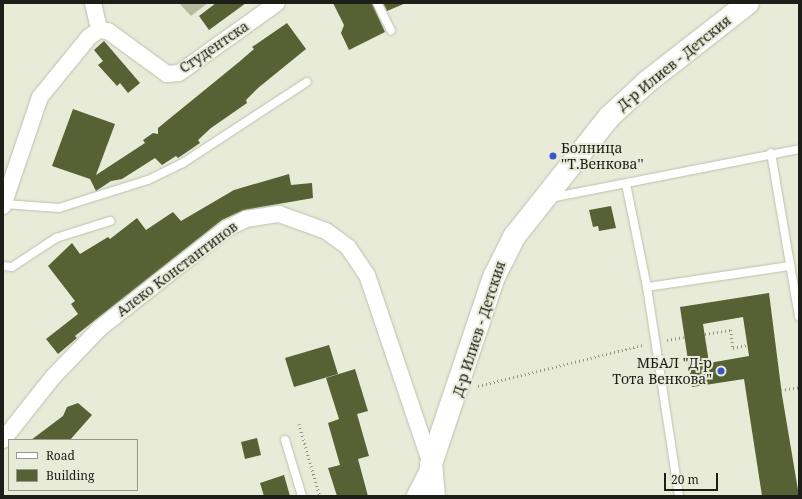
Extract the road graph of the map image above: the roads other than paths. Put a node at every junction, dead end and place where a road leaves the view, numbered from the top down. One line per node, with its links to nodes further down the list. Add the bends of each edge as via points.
1 (93, 3): 5 (street)
2 (277, 3): 5 (street, Студентска, via 179,73 167,74 108,31)
3 (377, 3): 6 (lane)
4 (748, 3): 11 (street, Д-р Илиев - Детския, via 647,82 609,117)
5 (99, 30): 12 (street, via 40,97)
6 (391, 31)
7 (307, 82): 12 (lane, via 183,163 148,180 59,208)
8 (799, 150): 9 (lane)
9 (771, 153): 10 (lane); 15 (lane)
10 (626, 184): 11 (lane); 16 (lane)
11 (545, 199): 20 (street, Д-р Илиев - Детския, via 504,252)
12 (3, 205)
13 (110, 221): 14 (lane, via 56,238 12,267)
14 (3, 266)
15 (790, 266): 16 (lane); 17 (lane)
16 (647, 287): 24 (lane)
17 (799, 317)
18 (3, 440): 20 (street, Алеко Константинов, via 58,371 100,328 226,229 246,219 279,214 326,231 348,247 367,275)
19 (285, 440): 21 (lane)
20 (431, 464): 22 (street); 23 (street, Алеко Константинов)
21 (302, 496)
22 (415, 496)
23 (434, 496)
24 (679, 496)

